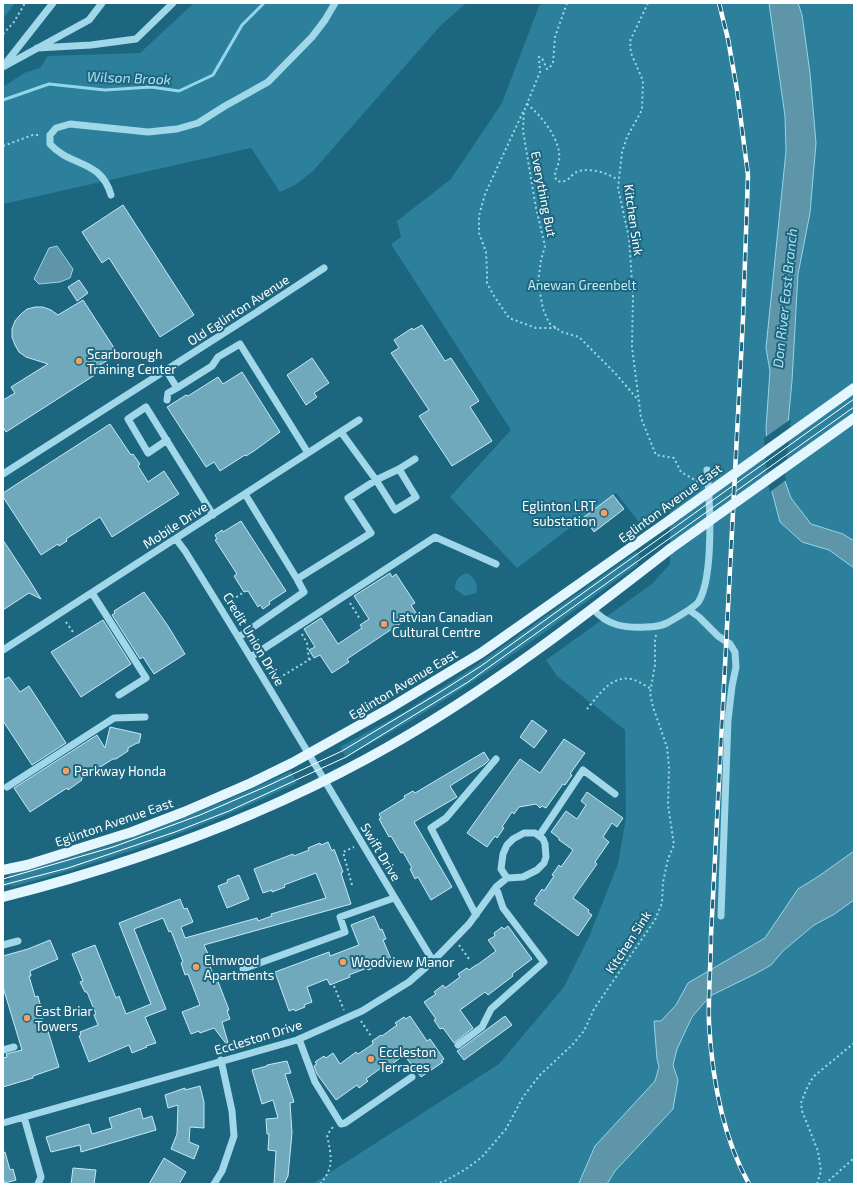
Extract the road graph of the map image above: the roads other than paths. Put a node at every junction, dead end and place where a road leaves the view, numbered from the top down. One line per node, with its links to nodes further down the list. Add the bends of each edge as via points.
1 (53, 3): 6 (street)
2 (102, 3): 5 (street, via 89,20)
3 (174, 3): 5 (street, via 136,39)
4 (335, 3): 7 (street, via 312,37 268,82 198,124 148,132 70,124 56,128 50,135 50,144 56,151 96,171 104,179)
5 (37, 48): 6 (street)
6 (3, 66)
7 (110, 196)
8 (324, 268): 9 (street, Old Eglinton Avenue)
9 (166, 370): 10 (street); 21 (street, Old Eglinton Avenue)
10 (176, 388): 12 (street, via 168,393); 17 (street, via 212,366 218,357 240,344)
11 (854, 388): 36 (main road, Eglinton Avenue East, bridge, via 481,653)
12 (167, 400)
13 (854, 418): 29 (main road, bridge, via 670,549)
14 (359, 420): 15 (street, Mobile Drive)
15 (341, 432): 17 (street, Mobile Drive); 22 (street)
16 (167, 440): 16 (street, via 146,407 128,419 148,453); 24 (street)
17 (308, 453): 23 (street, Mobile Drive)
18 (415, 459): 19 (street)
19 (399, 469): 22 (street); 22 (street, via 416,497 395,510)
20 (707, 470): 30 (street, via 710,541 705,586 699,602)
21 (3, 474)
22 (376, 480): 27 (street, via 348,498 371,533)
23 (245, 494): 24 (street, Mobile Drive); 27 (street)
24 (213, 515): 25 (street, Mobile Drive)
25 (176, 539): 28 (street, Mobile Drive); 31 (street, Credit Union Drive)
26 (496, 564): 33 (street, via 435,537)
27 (297, 579): 31 (street, via 304,592)
28 (92, 592): 32 (street, Mobile Drive); 34 (street, via 146,678)
29 (593, 609): 30 (street, via 607,622 632,627 650,627 666,623); 38 (main road, via 439,716)
30 (689, 610): 48 (street, via 730,644 735,652 736,667 728,720)
31 (239, 637): 33 (street, Credit Union Drive)
32 (3, 650)
33 (251, 657): 36 (street, Credit Union Drive)
34 (120, 695)
35 (145, 717): 39 (street, via 114,718)
36 (309, 754): 38 (street, Swift Drive); 42 (main road, Eglinton Avenue East, via 251,783 132,832)
37 (496, 759): 47 (street, via 446,818 431,828)
38 (325, 780): 45 (main road, via 243,818 142,856 100,871); 46 (street, Swift Drive)
39 (7, 787)
40 (615, 794): 41 (street, via 583,770)
41 (539, 836): 43 (street, via 545,844 544,863 523,877); 43 (street, via 535,833 524,833 507,845 501,868)
42 (3, 870)
43 (507, 878): 44 (street, Eccleston Drive)
44 (496, 887): 47 (street, Eccleston Drive); 54 (street, via 503,908 544,962 491,1009 482,1027)
45 (3, 897)
46 (394, 898): 51 (street, Swift Drive); 52 (street, via 340,917 345,932)
47 (476, 915): 51 (street, Eccleston Drive)
48 (721, 916)
49 (18, 941): 50 (street)
50 (3, 945)
51 (433, 962): 53 (street, Eccleston Drive, via 409,982 357,1014)
52 (243, 969)
53 (299, 1039): 57 (street, Eccleston Drive); 58 (street, via 315,1082 341,1124)
54 (458, 1045)
55 (14, 1047): 56 (street)
56 (3, 1050)
57 (221, 1060): 59 (street, Eccleston Drive); 62 (street, via 232,1112 234,1136 222,1171)
58 (412, 1077)
59 (24, 1117): 60 (street, Eccleston Drive); 61 (street, via 40,1177)
60 (3, 1123)
61 (38, 1184)
62 (214, 1184)

